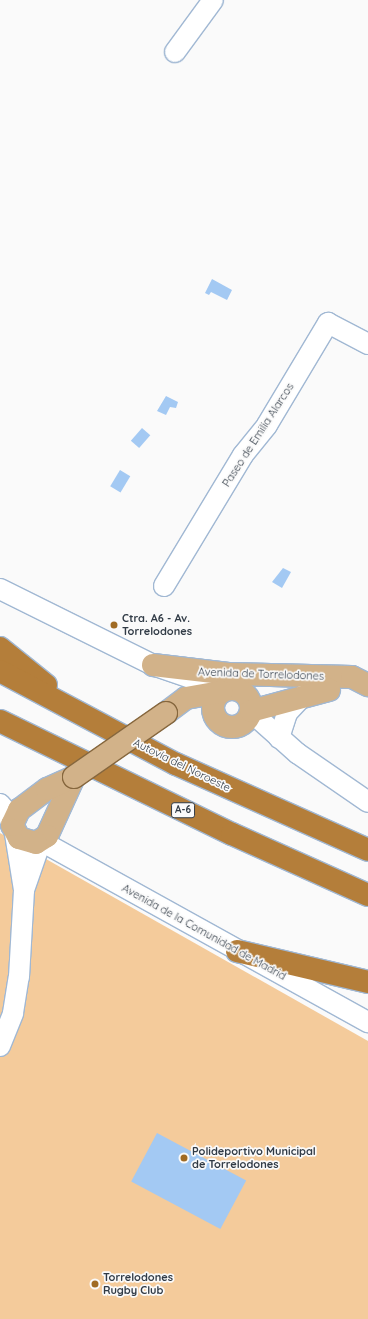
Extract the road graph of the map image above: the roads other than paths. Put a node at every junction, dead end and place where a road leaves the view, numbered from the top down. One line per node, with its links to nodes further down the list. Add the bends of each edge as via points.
1 (213, 0): 2 (street)
2 (175, 52)
3 (368, 344): 4 (street, Paseo de Emilia Alarcos, via 328,323 268,425 243,455)
4 (164, 586)
5 (0, 589): 7 (street)
6 (0, 648): 17 (highway)
7 (153, 665): 9 (main road, Avenida de Torrelodones, via 230,674 352,677); 10 (street)
8 (0, 671): 17 (highway, Autovía del Noroeste)
9 (368, 685)
10 (226, 690): 11 (main road, Avenida de Torrelodones, via 253,685); 14 (main road, via 248,696); 15 (main road, Avenida de Torrelodones, via 186,698); 16 (main road, via 213,706)
11 (329, 690): 12 (main road, Avenida de Torrelodones); 13 (main road, Avenida de Torrelodones)
12 (368, 690)
13 (304, 695): 14 (main road, Avenida de Torrelodones); 19 (street, via 287,713)
14 (251, 712): 16 (main road, via 245,722 234,727 223,724); 19 (street)
15 (166, 713): 16 (main road, via 203,711); 20 (main road, Avenida de Torrelodones, bridge, via 74,777)
16 (215, 716)
17 (90, 720): 25 (highway, Autovía del Noroeste, via 176,764)
18 (0, 721): 28 (highway, A-6, via 232,834)
19 (279, 738): 21 (street)
20 (54, 794): 23 (main road, via 19,810); 24 (main road, via 50,832)
21 (368, 802)
22 (0, 804): 23 (street, via 7,812)
23 (14, 830): 24 (main road, Avenida de la Comunidad de Madrid, via 25,842); 27 (street)
24 (41, 841): 26 (street, Avenida de la Comunidad de Madrid); 27 (street)
25 (368, 850)
26 (91, 869): 27 (street, via 66,861 52,863 37,872); 29 (street, Avenida de la Comunidad de Madrid)
27 (24, 890): 32 (street, via 19,976 13,1013)
28 (368, 895)
29 (237, 951): 30 (highway); 31 (street, Avenida de la Comunidad de Madrid)
30 (368, 982)
31 (368, 1022)
32 (0, 1046)

